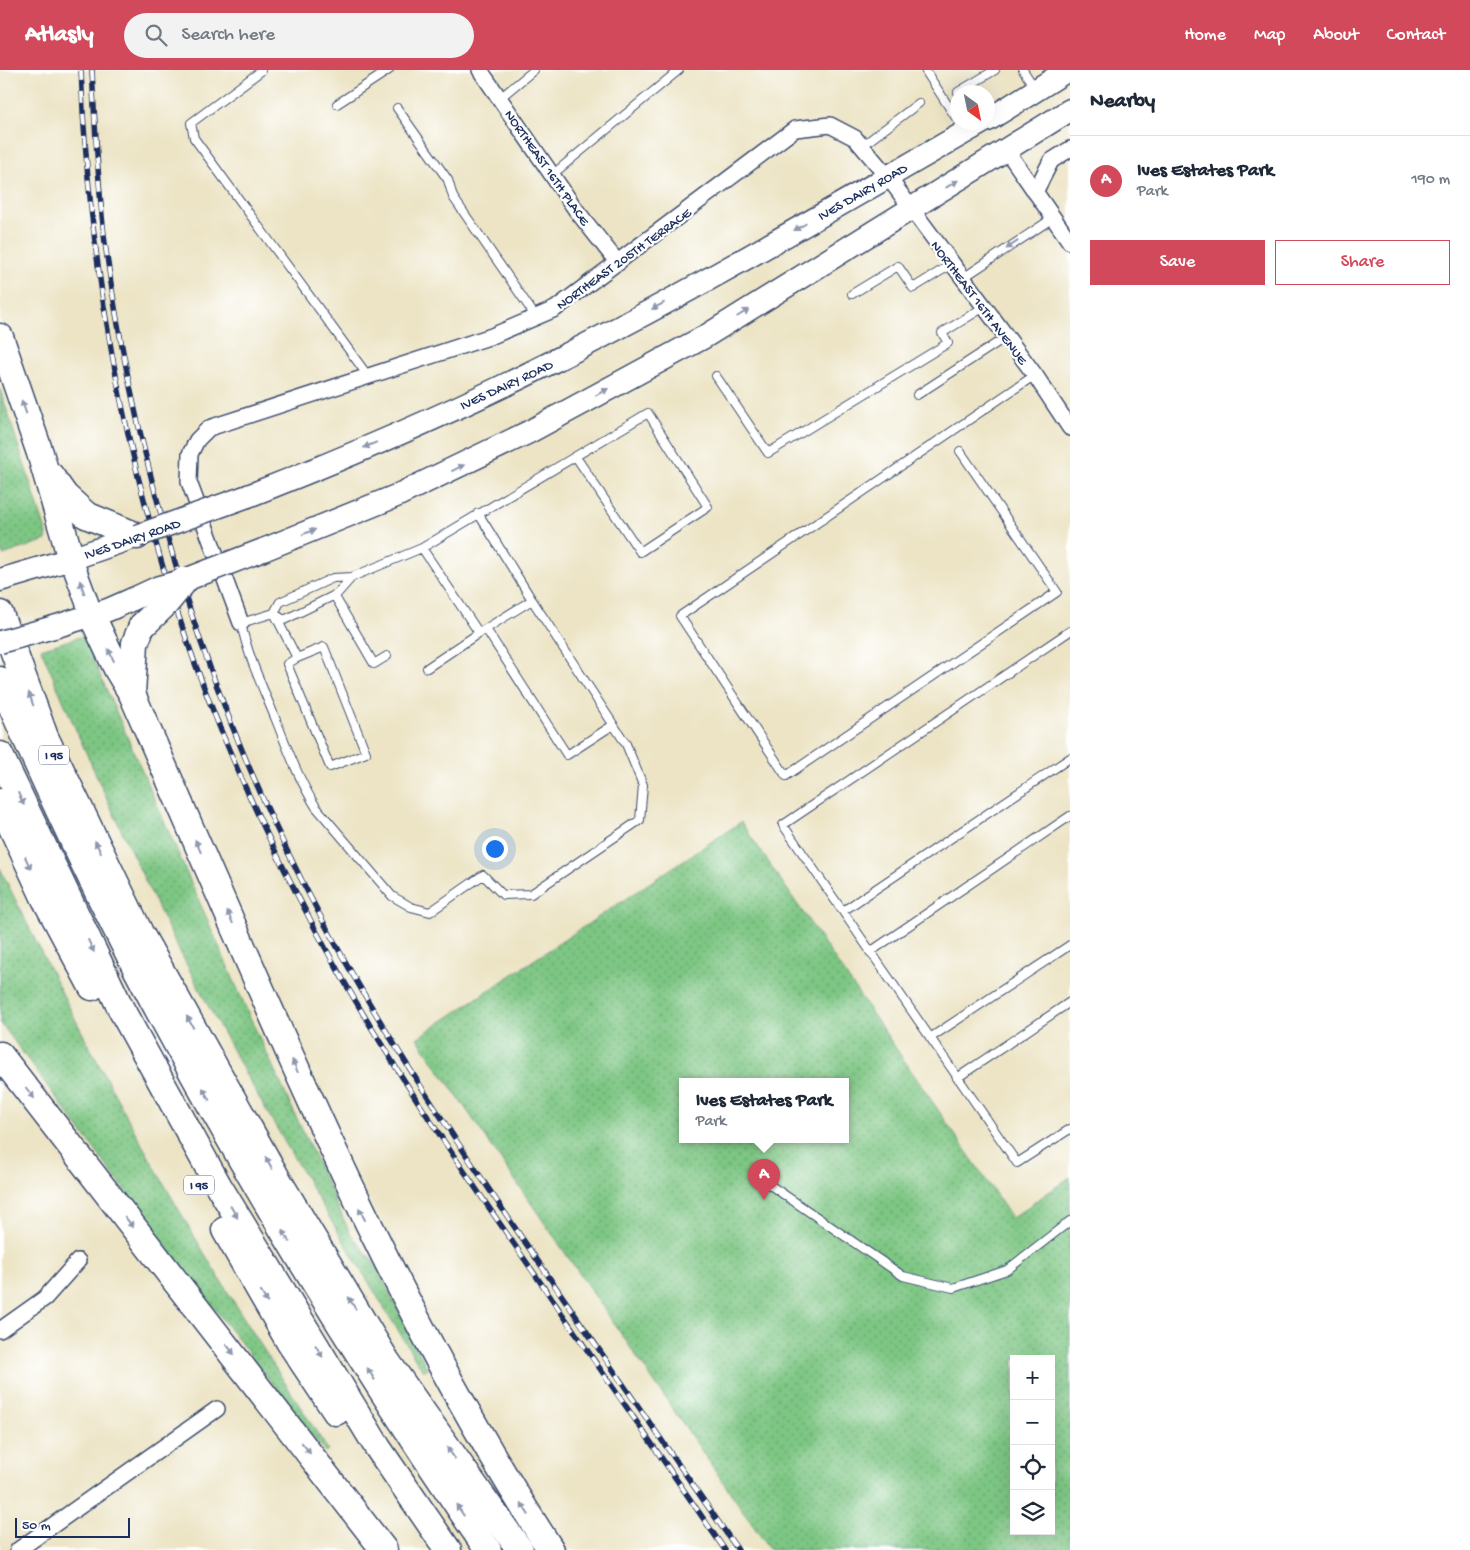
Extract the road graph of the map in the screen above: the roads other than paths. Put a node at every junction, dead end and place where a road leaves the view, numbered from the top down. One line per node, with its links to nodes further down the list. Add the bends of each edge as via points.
1 (389, 70): 15 (lane)
2 (480, 70): 12 (street, NORTHEAST 16TH PLACE)
3 (534, 70): 12 (lane)
4 (679, 70): 25 (lane)
5 (925, 70): 14 (lane)
6 (995, 70): 10 (lane)
7 (1023, 70): 11 (lane)
8 (1068, 70): 11 (main road)
9 (261, 71): 40 (lane, via 191,123 194,138)
10 (971, 85)
11 (1036, 90): 20 (main road)
12 (500, 98): 25 (street, NORTHEAST 16TH PLACE)
13 (950, 98): 14 (lane)
14 (945, 101): 17 (lane)
15 (336, 104)
16 (919, 104): 22 (lane)
17 (950, 107)
18 (397, 108): 36 (lane, via 448,180 453,196)
19 (1070, 110): 24 (main road)
20 (995, 116)
21 (958, 130): 26 (main road, IVES DAIRY ROAD)
22 (862, 146): 26 (street, NORTHEAST 205TH TERRACE); 31 (street, NORTHEAST 205TH TERRACE, via 855,138 830,125 795,129)
23 (1070, 150): 27 (street, via 1051,161)
24 (1007, 151): 27 (street); 28 (main road, one-way to 24)
25 (552, 175): 31 (street, NORTHEAST 16TH PLACE)
26 (888, 176): 28 (street, NORTHEAST 16TH AVENUE); 48 (main road, IVES DAIRY ROAD, one-way to 48, bridge, via 553,362 415,426 248,496)
27 (1035, 192): 29 (street)
28 (911, 209): 32 (street, NORTHEAST 16TH AVENUE); 53 (main road, one-way to 28, bridge, via 396,496 529,432 706,336)
29 (1053, 218): 30 (street); 33 (lane, one-way to 33)
30 (1070, 242)
31 (618, 263): 36 (street, NORTHEAST 205TH TERRACE, via 555,309)
32 (952, 264): 33 (street, NORTHEAST 16TH AVENUE); 34 (lane, via 912,288 898,266)
33 (963, 278): 35 (street, NORTHEAST 16TH AVENUE)
34 (852, 294)
35 (984, 307): 38 (street, NORTHEAST 16TH AVENUE); 41 (lane, via 942,333 948,343 768,453)
36 (536, 317): 40 (street, NORTHEAST 205TH TERRACE, via 492,336)
37 (0, 337): 46 (highway, one-way to 37)
38 (1006, 337): 39 (street, NORTHEAST 16TH AVENUE); 42 (lane)
39 (1035, 375): 43 (street, NORTHEAST 16TH AVENUE); 44 (lane, via 680,616 786,776 1057,592)
40 (368, 376): 59 (street, NORTHEAST 205TH TERRACE, via 209,428 197,440 190,454 188,482)
41 (716, 376)
42 (917, 395)
43 (1070, 428)
44 (960, 451)
45 (576, 457): 45 (lane, via 648,413 708,507 640,552); 47 (lane)
46 (44, 467): 48 (highway, via 65,496 86,515 97,518); 50 (highway)
47 (478, 513): 49 (lane); 55 (lane)
48 (127, 540): 50 (main road, IVES DAIRY ROAD)
49 (422, 548): 51 (lane); 60 (lane)
50 (71, 559): 52 (main road, IVES DAIRY ROAD); 58 (main road, one-way to 50)
51 (352, 578): 54 (lane); 56 (lane, via 333,578 280,602)
52 (0, 580)
53 (185, 580): 58 (main road, bridge, via 159,587); 67 (highway, bridge, via 142,626 135,643)
54 (334, 595): 56 (lane, via 284,620); 63 (lane, via 374,664)
55 (532, 600): 60 (lane); 68 (lane)
56 (274, 613): 59 (lane); 64 (lane)
57 (0, 614): 91 (highway, I 95, one-way to 57, via 386,1360 278,1180 140,934 45,737)
58 (92, 616): 62 (main road, bridge); 67 (highway, one-way to 58)
59 (241, 623): 68 (lane, via 246,647 306,792 392,896 411,907 430,912 483,875 504,895 531,894 640,820 643,785 626,744)
60 (483, 631): 65 (lane); 68 (lane, via 567,755)
61 (1070, 631): 73 (lane, via 783,825)
62 (0, 642)
63 (387, 656)
64 (297, 658): 64 (lane, via 287,664 330,767 366,753 324,647)
65 (427, 668)
66 (0, 680): 90 (highway, one-way to 66, via 420,1452 282,1230 138,970 52,796)
67 (132, 694): 92 (highway, one-way to 67, via 430,1348 360,1209)
68 (613, 725)
69 (0, 755): 89 (highway, one-way to 89, via 121,1009 214,1177 378,1448)
70 (1070, 758): 73 (lane)
71 (0, 802): 88 (highway, I 95, one-way to 88, via 45,899 198,1183 290,1343)
72 (1070, 816): 75 (lane)
73 (843, 911): 75 (lane)
74 (1070, 945): 77 (lane)
75 (870, 952): 77 (lane)
76 (1070, 1002): 79 (lane)
77 (930, 1038): 79 (lane)
78 (0, 1055): 87 (highway, one-way to 87)
79 (958, 1078): 80 (lane, via 1017,1164)
80 (1070, 1129)
81 (770, 1185): 82 (lane, via 903,1276 953,1288 1007,1270)
82 (1070, 1221)
83 (78, 1261): 84 (street, via 45,1298)
84 (0, 1330)
85 (217, 1409): 86 (street)
86 (18, 1550)
87 (384, 1550)
88 (428, 1550)
89 (448, 1550)
90 (488, 1550)
91 (520, 1550)
92 (551, 1550)

